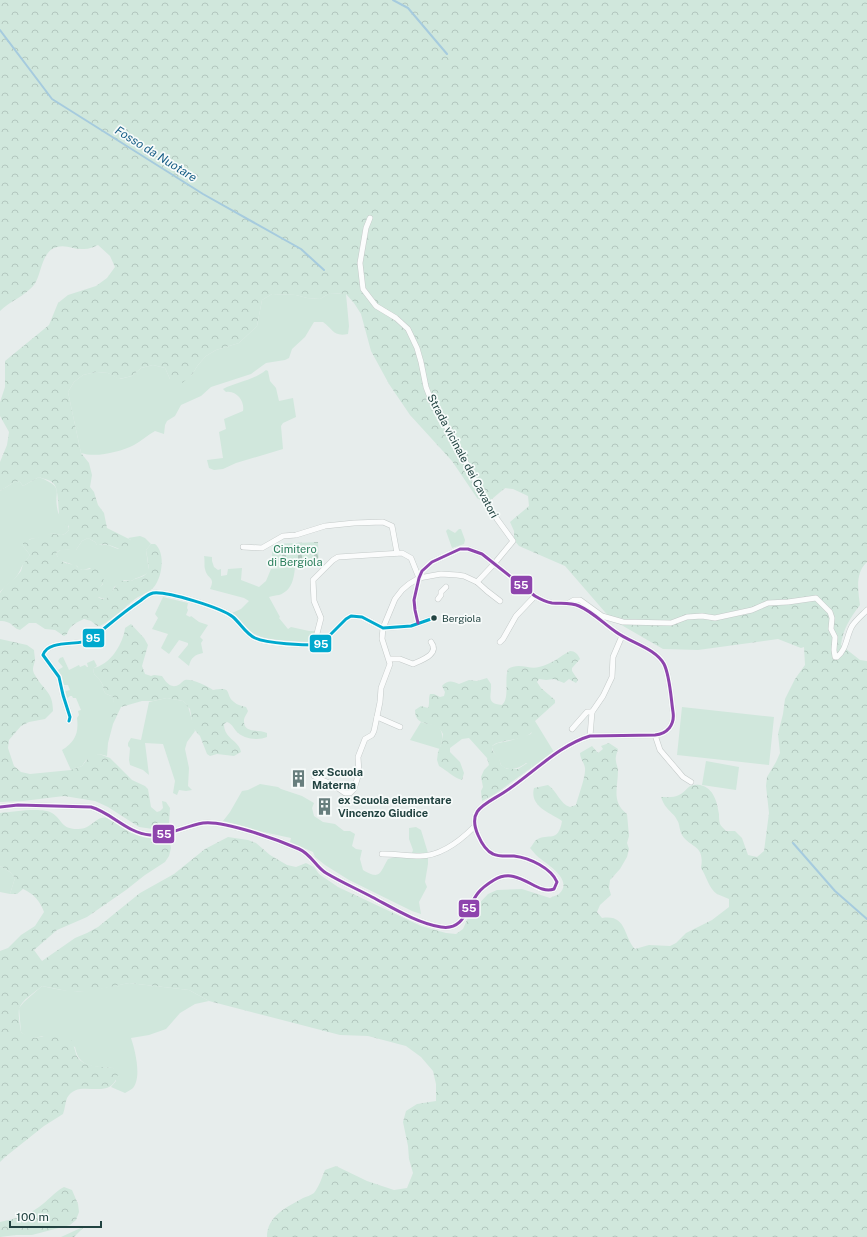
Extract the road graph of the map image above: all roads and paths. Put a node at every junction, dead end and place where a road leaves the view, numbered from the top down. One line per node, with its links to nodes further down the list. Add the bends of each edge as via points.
1 (370, 218): 4 (street, Strada vicinale dei Cavatori, via 360,263 364,289 376,306 408,329 417,348 431,400 485,500 513,541)
2 (243, 547): 3 (street, via 262,548 283,536 296,535 325,526 383,522 392,526)
3 (397, 553): 5 (street, via 411,558); 19 (street, via 336,558 313,580 314,601 321,618)
4 (494, 564): 5 (street, via 475,550 460,549 426,566); 6 (street); 8 (street)
5 (419, 578): 6 (street, via 444,574 464,576); 14 (street, via 414,604); 15 (street, via 399,593)
6 (477, 582): 10 (street)
7 (446, 587): 9 (street)
8 (535, 596): 11 (street, via 551,603); 18 (street, via 516,616)
9 (438, 599)
10 (500, 601)
11 (569, 603): 12 (street, via 580,600 602,616 623,622 671,623 688,618 715,618 752,610 768,602 816,598 830,612 832,618 835,657 842,653 851,628); 16 (street, via 589,612)
12 (867, 610)
13 (434, 618): 14 (street)
14 (418, 623): 15 (street)
15 (383, 628): 19 (street, via 362,617 350,616 323,642); 20 (street, via 382,639)
16 (622, 636): 21 (street, via 613,657 612,677); 26 (street, via 659,658 667,671 673,719 669,729)
17 (432, 642): 20 (street, via 432,654 413,664 400,659)
18 (500, 642)
19 (314, 645): 23 (street, via 272,642 256,638 223,611 154,593 120,615 92,640 74,644 64,643 46,650 43,655 59,677)
20 (389, 660): 22 (street, via 390,664 381,688)
21 (592, 712): 25 (street, via 587,712); 27 (street)
22 (377, 717): 24 (street); 28 (street, via 372,735 364,739 359,753 359,773 354,789 350,793 345,793)
23 (69, 721)
24 (400, 727)
25 (572, 729)
26 (655, 735): 27 (street); 29 (street, via 660,750 683,777)
27 (590, 736): 31 (street, via 571,743 510,789 481,807 475,813)
28 (314, 776)
29 (691, 782)
30 (0, 807): 31 (street, via 91,807 136,832 150,835 166,834 202,823 226,825 301,850 325,872 396,910 442,927 459,924 479,892 499,878 519,878 544,891 554,889 557,882 549,871 522,857 494,855 489,852)
31 (474, 826): 32 (street, via 450,847 431,855)
32 (382, 854)

